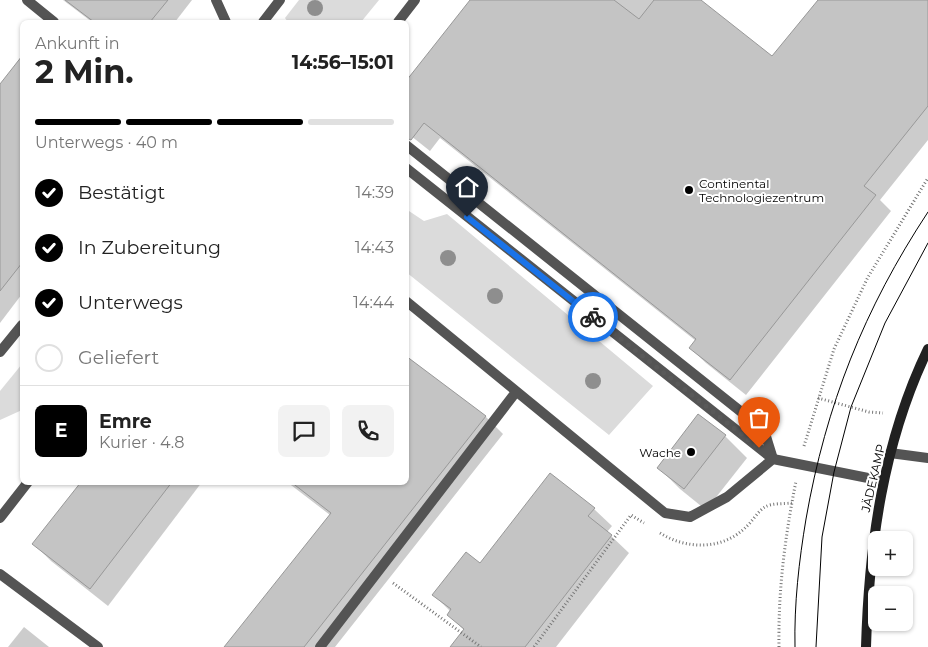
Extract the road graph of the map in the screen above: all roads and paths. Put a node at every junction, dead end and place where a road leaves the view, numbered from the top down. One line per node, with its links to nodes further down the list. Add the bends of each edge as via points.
1 (27, 0): 5 (lane)
2 (216, 0): 6 (lane)
3 (280, 0): 7 (lane)
4 (415, 0): 8 (lane)
5 (52, 20)
6 (225, 20)
7 (265, 20)
8 (400, 20)
9 (409, 147): 20 (lane, via 764,430)
10 (409, 170): 20 (lane)
11 (928, 178): 17 (path, via 868,277 834,349)
12 (409, 303): 16 (lane)
13 (20, 327): 15 (lane)
14 (928, 349): 18 (street, JÄDEKAMP)
15 (0, 352)
16 (516, 392): 20 (lane, via 665,513 690,517 727,497); 29 (lane)
17 (818, 398): 18 (path, via 869,412); 22 (path)
18 (903, 414): 19 (street, JÄDEKAMP)
19 (890, 453): 21 (lane); 23 (street, JÄDEKAMP)
20 (773, 458): 22 (lane)
21 (928, 458)
22 (800, 465): 23 (lane); 25 (path)
23 (883, 481): 36 (street, JÄDEKAMP, via 868,585)
24 (26, 485): 26 (lane)
25 (792, 503): 28 (path, via 765,507 745,529 724,543 699,546 674,542); 35 (path, via 778,610)
26 (0, 518)
27 (649, 527): 34 (path, via 631,515)
28 (658, 532)
29 (379, 572): 32 (lane); 33 (path)
30 (0, 574): 31 (lane)
31 (98, 647)
32 (320, 647)
33 (480, 647)
34 (534, 647)
35 (779, 647)
36 (866, 647)

